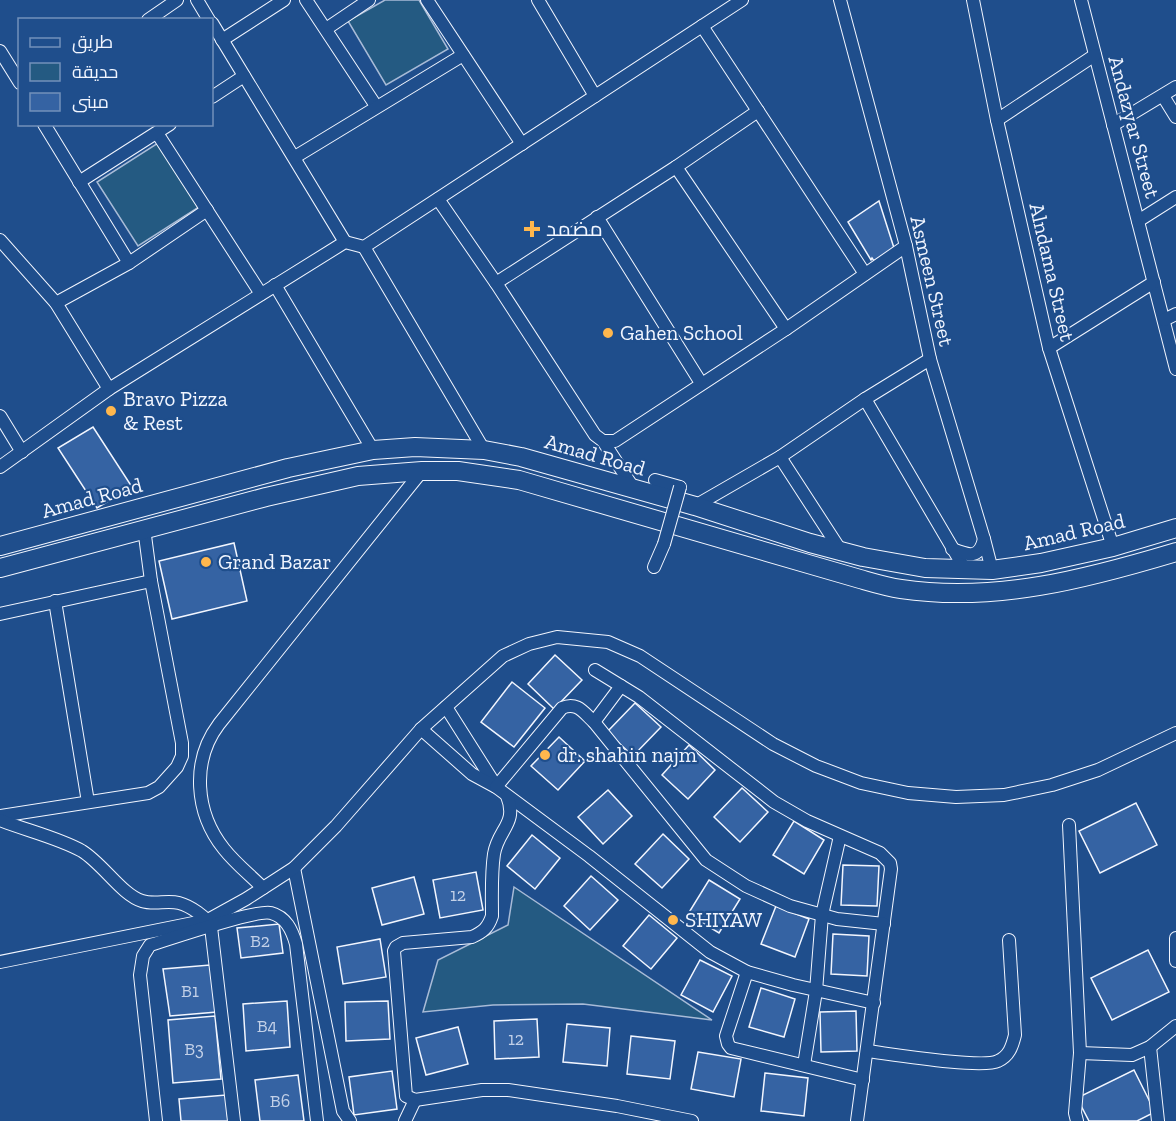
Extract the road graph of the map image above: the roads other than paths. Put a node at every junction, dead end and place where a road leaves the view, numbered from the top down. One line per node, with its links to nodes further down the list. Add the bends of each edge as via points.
1 (177, 0): 12 (street)
2 (197, 0): 13 (street)
3 (284, 0): 17 (street)
4 (306, 0): 16 (street)
5 (369, 0): 16 (street)
6 (427, 0): 19 (street)
7 (742, 0): 15 (street)
8 (840, 0): 47 (street, Asmeen Street)
9 (974, 0): 31 (street, Alndama Street)
10 (1081, 0): 20 (street, Andazyar Street)
11 (543, 2): 26 (street)
12 (151, 18)
13 (208, 18)
14 (213, 26): 17 (street)
15 (702, 26): 26 (street); 29 (street)
16 (326, 28): 28 (street)
17 (222, 40): 22 (street)
18 (0, 51): 21 (street)
19 (463, 55): 28 (street); 36 (street)
20 (1095, 55): 31 (street); 32 (street, Andazyar Street)
21 (4, 65): 23 (street)
22 (244, 76): 25 (street); 37 (street)
23 (18, 81)
24 (1176, 87): 27 (street)
25 (213, 96)
26 (595, 96): 36 (street)
27 (1162, 96): 30 (street); 32 (street)
28 (376, 106): 37 (street)
29 (758, 111): 38 (street); 50 (street)
30 (1176, 117)
31 (997, 120): 59 (street, Alndama Street)
32 (1113, 125): 44 (street, Andazyar Street)
33 (46, 126): 39 (street)
34 (167, 126): 35 (street)
35 (157, 133): 39 (street); 42 (street)
36 (522, 144): 41 (street)
37 (295, 157): 46 (street)
38 (676, 167): 43 (street); 58 (street)
39 (79, 182): 49 (street)
40 (1176, 197): 44 (street)
41 (438, 199): 48 (street); 52 (street)
42 (207, 210): 49 (street); 54 (street)
43 (597, 217): 52 (street); 62 (street)
44 (1138, 221): 51 (street, Andazyar Street)
45 (0, 240): 55 (street)
46 (345, 242): 48 (street); 53 (street)
47 (906, 246): 50 (street); 60 (street, Asmeen Street)
48 (364, 247): 68 (street)
49 (129, 263): 55 (street)
50 (865, 274): 58 (street)
51 (1154, 282): 57 (street, Andazyar Street); 59 (street)
52 (496, 283): 66 (street, via 595,435)
53 (275, 285): 54 (street); 67 (street)
54 (261, 294): 63 (street)
55 (56, 303): 63 (street)
56 (1176, 314): 57 (street)
57 (1164, 320): 61 (street, Andazyar Street)
58 (786, 329): 62 (street)
59 (1049, 348): 80 (street, Alndama Street)
60 (930, 359): 64 (street); 78 (street, Asmeen Street)
61 (1176, 369)
62 (701, 383): 66 (street, via 615,441)
63 (109, 389): 69 (street)
64 (865, 399): 70 (street); 81 (street)
65 (0, 416): 69 (street)
66 (603, 441): 74 (street)
67 (373, 450): 68 (main road, Amad Road); 79 (main road, Amad Road, via 288,468)
68 (484, 450): 74 (main road, Amad Road, via 547,463)
69 (22, 452): 71 (street)
70 (780, 457): 75 (street); 82 (street)
71 (0, 467)
72 (422, 471): 76 (main road, Amad Road, via 348,478); 92 (main road, Amad Road, via 478,473 519,480 899,588 979,593); 108 (street, via 219,724 204,750 200,781 207,822 222,847)
73 (655, 480): 86 (street, bridge, via 680,487)
74 (634, 489): 75 (main road, Amad Road)
75 (695, 506): 82 (main road, Amad Road)
76 (144, 528): 87 (main road, Amad Road); 91 (street)
77 (1176, 528): 80 (main road, Amad Road)
78 (984, 539): 81 (street, via 981,549 974,554); 88 (street, Asmeen Street)
79 (0, 545)
80 (1113, 547): 84 (main road, Amad Road)
81 (952, 549): 89 (street)
82 (841, 551): 89 (main road, Amad Road, via 904,566)
83 (1176, 552): 90 (main road, Amad Road)
84 (1079, 555): 85 (main road, Amad Road); 90 (main road)
85 (1041, 563): 88 (main road, Amad Road); 92 (main road)
86 (654, 567)
87 (0, 568)
88 (992, 570): 89 (main road, Amad Road)
89 (966, 571)
90 (1083, 578): 92 (main road, Amad Road)
91 (151, 581): 93 (street); 103 (street, via 182,756 169,778 148,793)
92 (1045, 586)
93 (55, 601): 94 (street); 103 (street)
94 (0, 614)
95 (595, 670): 96 (street)
96 (621, 686): 98 (street); 106 (street, via 774,802)
97 (446, 707): 99 (street); 100 (street, via 503,656 557,637 608,642 640,656 773,744 816,766 861,783 908,793 995,795 1052,785 1098,770); 101 (street)
98 (594, 722): 101 (street, via 578,707 562,708); 109 (street, via 706,860 746,886)
99 (421, 729): 101 (street, via 472,774); 107 (street)
100 (1176, 733)
101 (496, 787): 102 (street)
102 (507, 796): 116 (street, via 696,943); 125 (street, via 510,819 494,851 489,926 472,937 403,943 394,951 405,1093)
103 (88, 802): 104 (street)
104 (0, 818): 110 (street, via 81,851 134,897 150,903 179,903)
105 (1069, 825): 122 (street)
106 (840, 836): 109 (street); 111 (street, via 880,853 890,863)
107 (294, 868): 108 (street); 129 (street, via 343,1111)
108 (263, 888): 110 (street)
109 (822, 915): 111 (street); 117 (street)
110 (209, 923): 115 (street); 126 (street, via 150,945 143,956 140,975); 127 (street); 128 (street, via 268,912 287,923 296,944)
111 (884, 924): 118 (street)
112 (1176, 938): 114 (street)
113 (1009, 940): 121 (street, via 1015,1035 1005,1057 987,1065)
114 (1176, 961)
115 (0, 962)
116 (747, 972): 117 (street); 123 (street, via 726,1036 728,1044 731,1048)
117 (816, 991): 118 (street); 123 (street)
118 (874, 1003): 121 (street)
119 (1176, 1026): 120 (street)
120 (1150, 1047): 122 (street, via 1132,1055); 134 (street)
121 (867, 1051): 124 (street)
122 (1080, 1053): 133 (street)
123 (804, 1065): 124 (street)
124 (863, 1080): 132 (street)
125 (415, 1100): 130 (street); 131 (street, via 508,1090)
126 (156, 1121)
127 (234, 1121)
128 (317, 1121)
129 (350, 1121)
130 (405, 1121)
131 (692, 1121)
132 (857, 1121)
133 (1077, 1121)
134 (1158, 1121)

